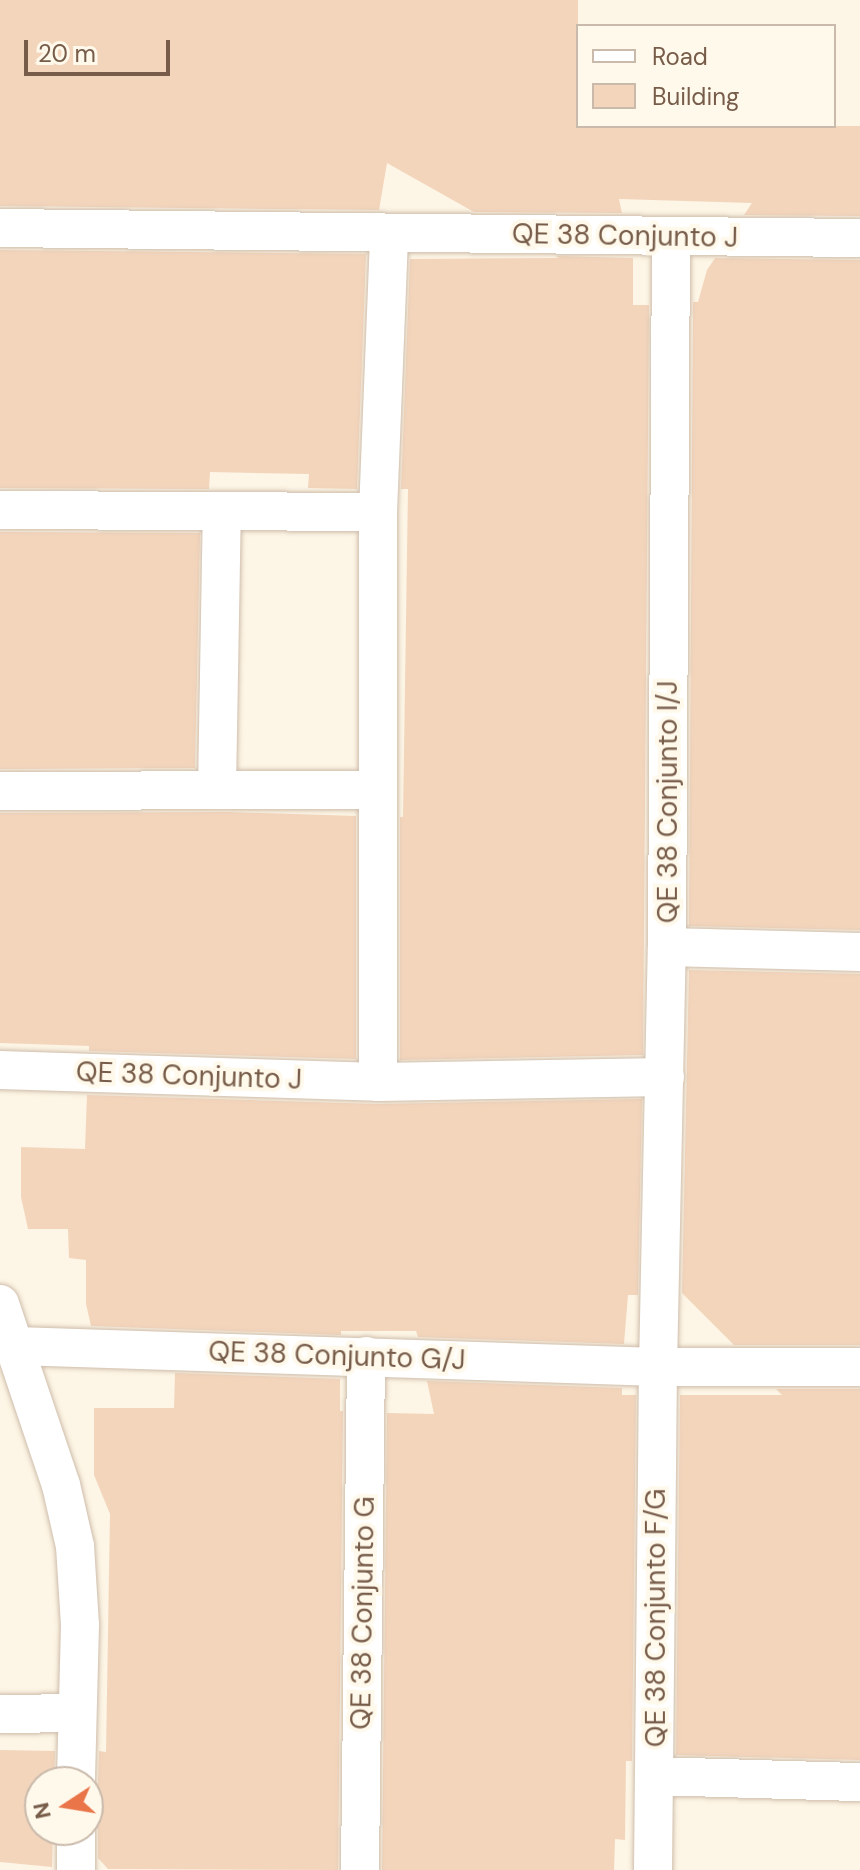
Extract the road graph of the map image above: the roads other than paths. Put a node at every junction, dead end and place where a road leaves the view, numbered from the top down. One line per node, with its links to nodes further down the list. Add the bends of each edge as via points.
1 (0, 228): 2 (street, QE 38 Conjunto J)
2 (389, 233): 3 (street, QE 38 Conjunto J); 7 (street)
3 (671, 236): 4 (street, QE 38 Conjunto J); 11 (street, QE 38 Conjunto I/J)
4 (860, 238)
5 (0, 510): 6 (street)
6 (222, 512): 7 (street); 8 (street)
7 (378, 512): 9 (street)
8 (217, 789): 9 (street); 10 (street)
9 (378, 790): 15 (street)
10 (0, 791)
11 (667, 947): 12 (street); 14 (street, QE 38 Conjunto I/J)
12 (860, 952)
13 (0, 1070): 15 (street, QE 38 Conjunto J)
14 (665, 1077): 15 (street, QE 38 Conjunto J); 19 (street, QE 38 Conjunto I/J)
15 (378, 1082)
16 (0, 1304): 17 (street)
17 (16, 1346): 18 (street, QE 38 Conjunto G/J); 21 (street, via 75,1546 80,1625)
18 (366, 1356): 19 (street, QE 38 Conjunto G/J); 28 (street, QE 38 Conjunto G)
19 (658, 1367): 20 (street, QE 38 Conjunto G/J); 24 (street, QE 38 Conjunto F/G)
20 (860, 1367)
21 (77, 1713): 22 (street); 23 (street)
22 (0, 1714)
23 (76, 1766)
24 (654, 1776): 25 (street); 29 (street, QE 38 Conjunto F/G)
25 (860, 1782)
26 (76, 1846): 27 (street)
27 (76, 1870)
28 (360, 1870)
29 (653, 1870)

